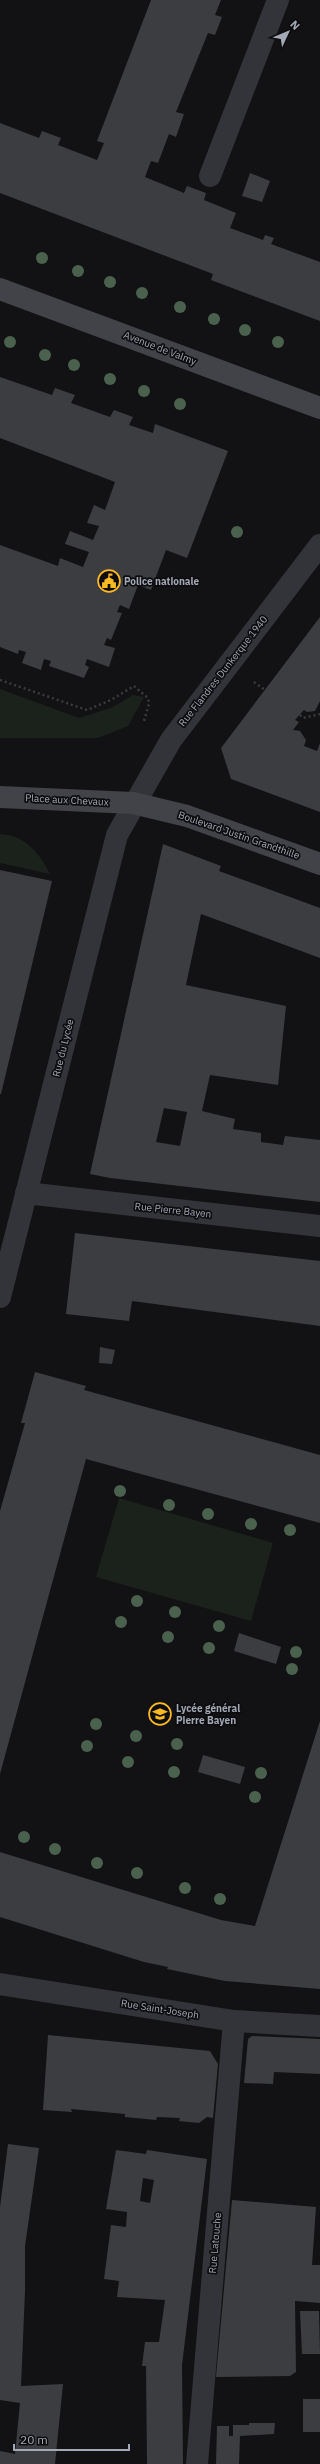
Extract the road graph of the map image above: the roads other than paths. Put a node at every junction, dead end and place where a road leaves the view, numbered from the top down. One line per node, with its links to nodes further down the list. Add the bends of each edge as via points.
1 (278, 0): 2 (street)
2 (210, 176)
3 (0, 288): 4 (main road, Avenue de Valmy)
4 (320, 408)
5 (320, 546): 7 (street, Rue Flandres Dunkerque 1940, via 171,740)
6 (0, 797): 7 (main road, Place aux Chevaux)
7 (133, 803): 8 (main road, Boulevard Justin Grandthille, via 187,816); 9 (street, Rue du Lycée, via 117,835)
8 (320, 864)
9 (26, 1193): 10 (street, Rue Pierre Bayen); 11 (street, Rue du Lycée)
10 (320, 1226)
11 (0, 1297)
12 (0, 1984): 13 (street, Rue Saint-Joseph)
13 (234, 2021): 14 (street, Rue Saint-Joseph); 15 (street, Rue Latouche)
14 (320, 2026)
15 (197, 2464)

